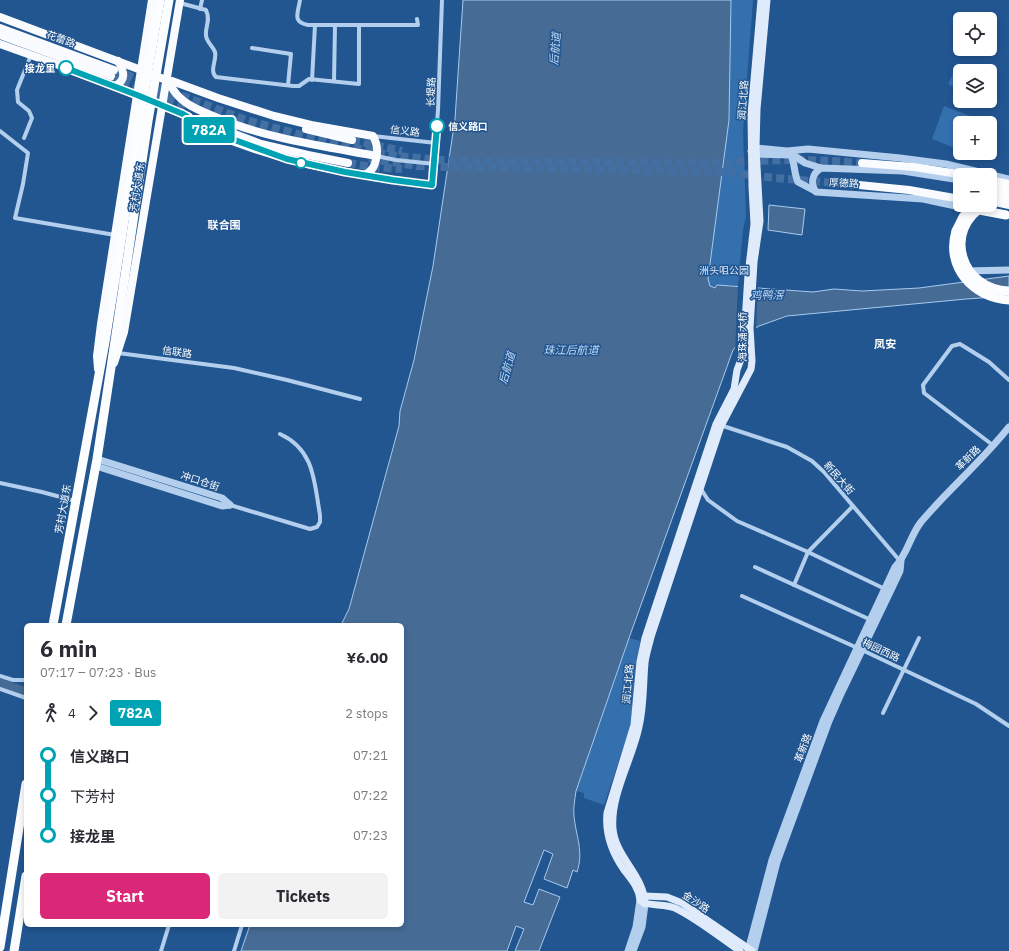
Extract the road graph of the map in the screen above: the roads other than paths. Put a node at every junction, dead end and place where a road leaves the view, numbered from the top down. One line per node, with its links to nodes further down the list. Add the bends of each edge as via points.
1 (152, 0): 22 (main road, 芳村大道东)
2 (160, 0): 70 (highway, 芳村大道东, bridge, via 143,97)
3 (169, 0): 70 (highway, 芳村大道东, bridge)
4 (202, 0): 10 (street)
5 (300, 0): 13 (street, via 298,20 300,23)
6 (442, 0): 35 (street, 长堤路)
7 (761, 0): 37 (main road, 润江北路, via 751,114)
8 (767, 0): 37 (main road, 润江北路)
9 (180, 2): 10 (street); 24 (main road, 芳村大道东)
10 (200, 9): 26 (street, via 206,10 208,14 206,34 215,52 213,72 216,77)
11 (0, 17): 21 (main road)
12 (417, 18): 15 (street, via 418,25)
13 (315, 25): 14 (street); 23 (street)
14 (335, 25): 15 (street); 25 (street)
15 (359, 25): 25 (street, via 359,84)
16 (0, 28): 17 (main road, 花蕾路, via 112,73)
17 (0, 35)
18 (0, 44): 20 (main road)
19 (252, 48): 26 (street, via 291,54)
20 (31, 55): 27 (main road); 33 (street, via 17,90 18,102 29,111 32,118)
21 (118, 61): 22 (main road); 27 (main road, via 124,75)
22 (141, 70): 24 (main road); 28 (main road, 芳村大道东)
23 (312, 80): 25 (street); 26 (street, via 309,79 299,86)
24 (168, 81): 29 (main road, 芳村大道东); 32 (main road, via 172,80 290,120); 34 (main road, via 264,118); 40 (main road, via 185,102 219,119 299,142)
25 (334, 81)
26 (288, 85)
27 (115, 86): 28 (main road)
28 (137, 95): 29 (main road); 36 (main road, 芳村大道东)
29 (163, 106): 30 (main road); 39 (main road, 芳村大道东)
30 (183, 114): 41 (main road, via 261,144); 46 (main road, via 210,131 264,152 300,163)
31 (0, 131): 68 (street, via 28,153 15,218)
32 (373, 136): 35 (street, 信义路); 40 (main road, via 377,144)
33 (24, 138)
34 (352, 140)
35 (436, 144): 43 (street, 长堤路)
36 (129, 148): 39 (main road); 68 (main road, 芳村大道东)
37 (755, 151): 38 (street); 54 (street, via 791,156 798,182); 58 (main road, 润江北路)
38 (787, 151): 44 (street, via 805,163); 48 (street, via 808,149 933,162)
39 (154, 152): 73 (main road, 芳村大道东, via 124,332)
40 (376, 156): 43 (street); 46 (main road, via 372,170)
41 (348, 163)
42 (862, 163): 45 (main road)
43 (435, 164): 46 (street, 长堤路, via 432,185)
44 (821, 168): 47 (street, 厚德路, via 902,171); 54 (street, 厚德路, via 815,172 812,179)
45 (953, 173)
46 (364, 175)
47 (953, 179)
48 (1009, 179)
49 (849, 184): 55 (main road)
50 (1009, 184): 51 (main road)
51 (997, 186)
52 (997, 188): 53 (highway)
53 (1009, 191)
54 (816, 192): 60 (street, 厚德路, via 923,199)
55 (953, 198)
56 (1009, 198): 57 (highway, bridge)
57 (997, 199)
58 (756, 201): 78 (main road, 海珠涌大桥, via 743,348 734,389); 78 (main road, 海珠涌大桥, via 760,227 754,262 750,328 751,369)
59 (997, 203): 61 (main road)
60 (953, 204)
61 (1009, 205)
62 (997, 211): 67 (highway)
63 (966, 212): 72 (highway, bridge, via 954,237 954,256 958,268 964,278 979,291 990,297)
64 (967, 212): 69 (street, via 959,239 960,259 964,271)
65 (976, 212): 71 (highway, bridge, via 966,227 962,240 962,256 967,268 980,282 997,290)
66 (995, 212): 67 (highway)
67 (1008, 215)
68 (115, 236): 74 (main road, 芳村大道东, via 98,340)
69 (1009, 270)
70 (120, 281): 74 (highway, 芳村大道东); 75 (highway, 芳村大道东)
71 (1009, 292)
72 (1009, 300)
73 (118, 353): 75 (main road, 芳村大道东); 77 (street, 信联路, via 234,368)
74 (98, 373): 86 (highway, 芳村大道东)
75 (110, 375): 83 (highway, 芳村大道东)
76 (1009, 380): 82 (street, via 989,362 960,344 952,346 923,385 924,393)
77 (360, 399)
78 (722, 418): 79 (main road, 润江北路)
79 (719, 425): 85 (main road, 润江北路); 88 (street, 新民大街, via 787,447 812,460); 109 (main road, 润江北路, via 645,638 634,725 607,813 608,835 613,850)
80 (1009, 427): 82 (street, 革新路)
81 (280, 434): 87 (street, via 291,439 304,452 312,469 320,515 317,527 310,529)
82 (994, 446): 90 (street, 革新路, via 919,524)
83 (97, 462): 87 (street, 冲口仓街, via 222,506); 97 (highway, 芳村大道东)
84 (0, 483): 86 (street)
85 (701, 489): 89 (street, via 708,500 737,521); 109 (main road, 润江北路, via 651,637 639,728 614,809 613,831 618,848 641,884)
86 (75, 501): 96 (highway, 芳村大道东)
87 (230, 505)
88 (853, 506): 89 (street); 90 (street, 新民大街)
89 (808, 552): 92 (street); 93 (street)
90 (901, 561): 93 (street, 革新路, via 895,567); 99 (street, 革新路, via 900,571)
91 (755, 567): 92 (street)
92 (794, 585): 95 (street)
93 (885, 588): 95 (street, 革新路)
94 (742, 596): 99 (street, 梅园西路)
95 (871, 620): 99 (street, 革新路)
96 (53, 623)
97 (66, 623)
98 (919, 638): 100 (street)
99 (860, 649): 100 (street, 梅园西路); 113 (street, 革新路, via 826,714 779,840 768,874)
100 (904, 670): 105 (street); 106 (street, 梅园西路, via 976,704)
101 (0, 676): 102 (street)
102 (24, 680)
103 (0, 689): 104 (street)
104 (24, 697)
105 (883, 713)
106 (1009, 726)
107 (24, 797): 112 (highway)
108 (24, 888): 114 (highway)
109 (643, 900): 113 (main road, 金沙路, via 667,897 682,903); 117 (street); 118 (street, 润江北路, via 642,927); 119 (main road, 金沙路, via 675,908)
110 (168, 927): 115 (street)
111 (241, 927): 116 (street)
112 (0, 947)
113 (751, 950)
114 (14, 951)
115 (161, 951)
116 (234, 951)
117 (628, 951)
118 (633, 951)
119 (740, 951)

